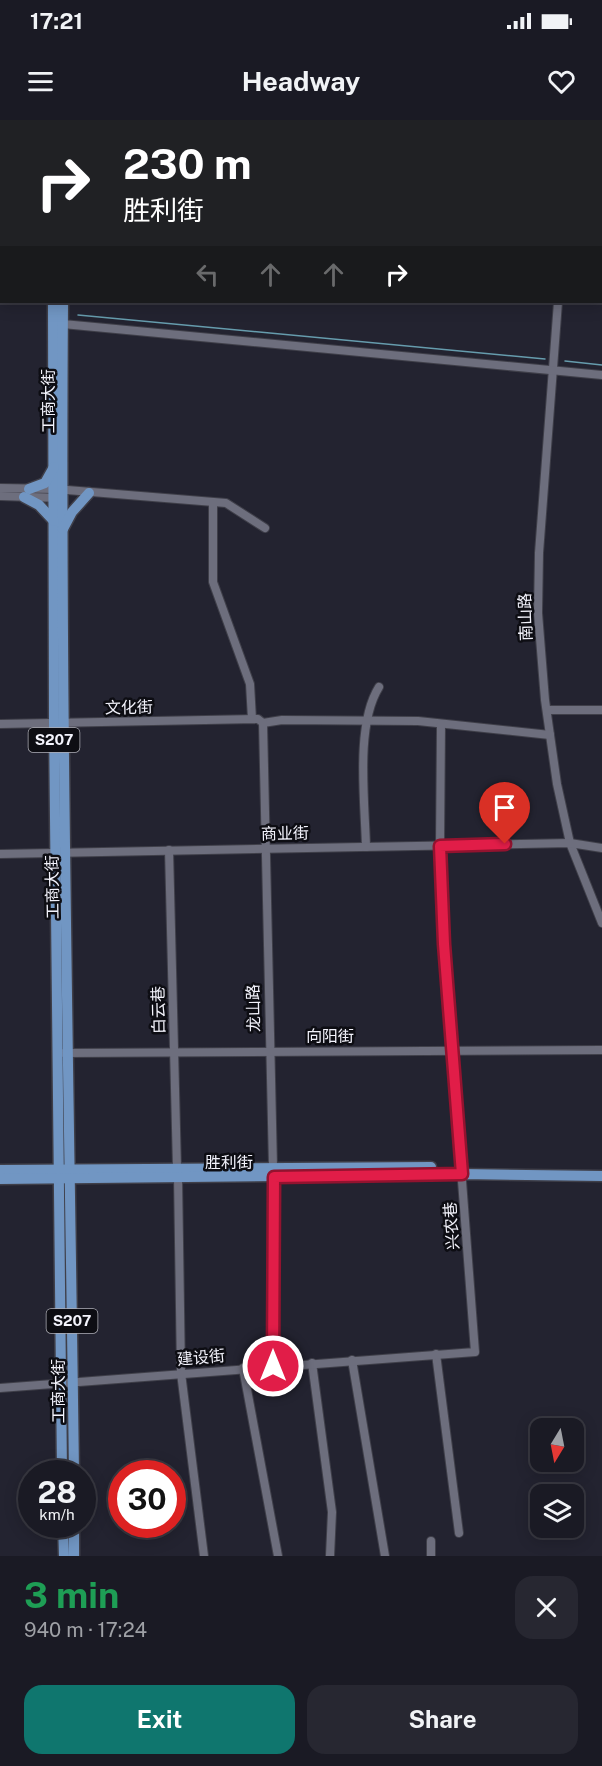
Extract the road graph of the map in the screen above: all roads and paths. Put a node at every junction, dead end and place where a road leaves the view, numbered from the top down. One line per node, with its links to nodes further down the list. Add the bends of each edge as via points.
1 (53, 303): 7 (main road, 工商大街 / S207)
2 (63, 303): 4 (main road, 工商大街 / S207)
3 (558, 303): 5 (street, 南山路)
4 (63, 324): 5 (street); 11 (main road, 工商大街 / S207)
5 (553, 370): 6 (street); 18 (street, 南山路, via 538,613)
6 (602, 375)
7 (55, 464): 9 (main road, via 45,483); 11 (main road, 工商大街 / S207)
8 (0, 488): 9 (street)
9 (27, 493): 11 (street); 12 (street); 14 (main road)
10 (89, 493): 11 (street); 13 (street); 16 (main road, via 72,512)
11 (59, 494): 14 (main road, 工商大街 / S207); 16 (main road, 工商大街 / S207)
12 (0, 496)
13 (213, 503): 15 (street, via 226,503); 20 (street, 龙山路, via 213,582 250,684)
14 (54, 521): 23 (main road, 工商大街 / S207)
15 (265, 528)
16 (62, 532): 23 (main road, 工商大街 / S207)
17 (379, 687): 21 (street, via 370,701)
18 (547, 710): 19 (street); 25 (street, 南山路)
19 (602, 710)
20 (258, 720): 21 (street, 文化街); 23 (street, 文化街); 29 (street, 龙山路)
21 (365, 722): 24 (street, 文化街); 28 (street)
22 (0, 724): 23 (street, 文化街)
23 (59, 724): 33 (main road, 工商大街 / S207)
24 (441, 724): 25 (street, 文化街); 27 (street, 兴农巷)
25 (550, 735): 26 (street, 南山路)
26 (570, 843): 27 (street, 商业街); 30 (street, 商业街); 34 (street, 南山路)
27 (440, 846): 28 (street, 商业街); 36 (street, 兴农巷)
28 (366, 847): 29 (street, 商业街)
29 (266, 848): 31 (street, 商业街); 39 (street, 龙山路)
30 (602, 848)
31 (169, 850): 33 (street, 商业街); 38 (street, 白云巷)
32 (0, 854): 33 (street, 商业街)
33 (61, 854): 37 (main road, 工商大街 / S207); 40 (main road, 工商大街 / S207)
34 (602, 923)
35 (602, 1050): 36 (street, 向阳街)
36 (452, 1051): 39 (street, 向阳街); 42 (street, 兴农巷)
37 (57, 1052): 40 (street, 向阳街); 46 (main road, 工商大街 / S207)
38 (174, 1052): 39 (street, 向阳街); 40 (street, 向阳街); 44 (street, 白云巷)
39 (269, 1052): 45 (street, 龙山路)
40 (69, 1054): 47 (main road, 工商大街 / S207)
41 (0, 1170): 46 (main road, 胜利街)
42 (462, 1170): 43 (main road, 胜利街); 45 (main road, 胜利街); 48 (main road, 胜利街); 50 (street, 兴农巷)
43 (602, 1170)
44 (177, 1172): 45 (main road, 胜利街); 47 (main road, 胜利街); 56 (street, 白云巷)
45 (274, 1172): 54 (street, 龙山路)
46 (59, 1173): 47 (main road, 胜利街); 49 (main road, 胜利街); 57 (main road, 工商大街 / S207)
47 (71, 1174): 57 (main road, 工商大街 / S207)
48 (602, 1176)
49 (0, 1179)
50 (476, 1352): 51 (street, 建设街)
51 (436, 1354): 52 (street, 建设街); 61 (street)
52 (352, 1360): 53 (street, 建设街); 70 (street)
53 (312, 1363): 54 (street, 建设街); 69 (street, via 332,1512)
54 (273, 1366): 55 (street, 建设街)
55 (243, 1368): 56 (street, 建设街); 68 (street)
56 (181, 1373): 57 (street, 建设街); 67 (street, 白云巷)
57 (67, 1383): 58 (street, 建设街); 59 (main road, 工商大街 / S207); 60 (main road, 工商大街 / S207)
58 (0, 1388)
59 (64, 1460)
60 (73, 1460)
61 (459, 1533)
62 (63, 1538): 65 (main road)
63 (74, 1538): 66 (main road)
64 (431, 1541): 71 (street)
65 (64, 1556)
66 (74, 1556)
67 (204, 1556)
68 (278, 1556)
69 (330, 1556)
70 (385, 1556)
71 (431, 1556)

